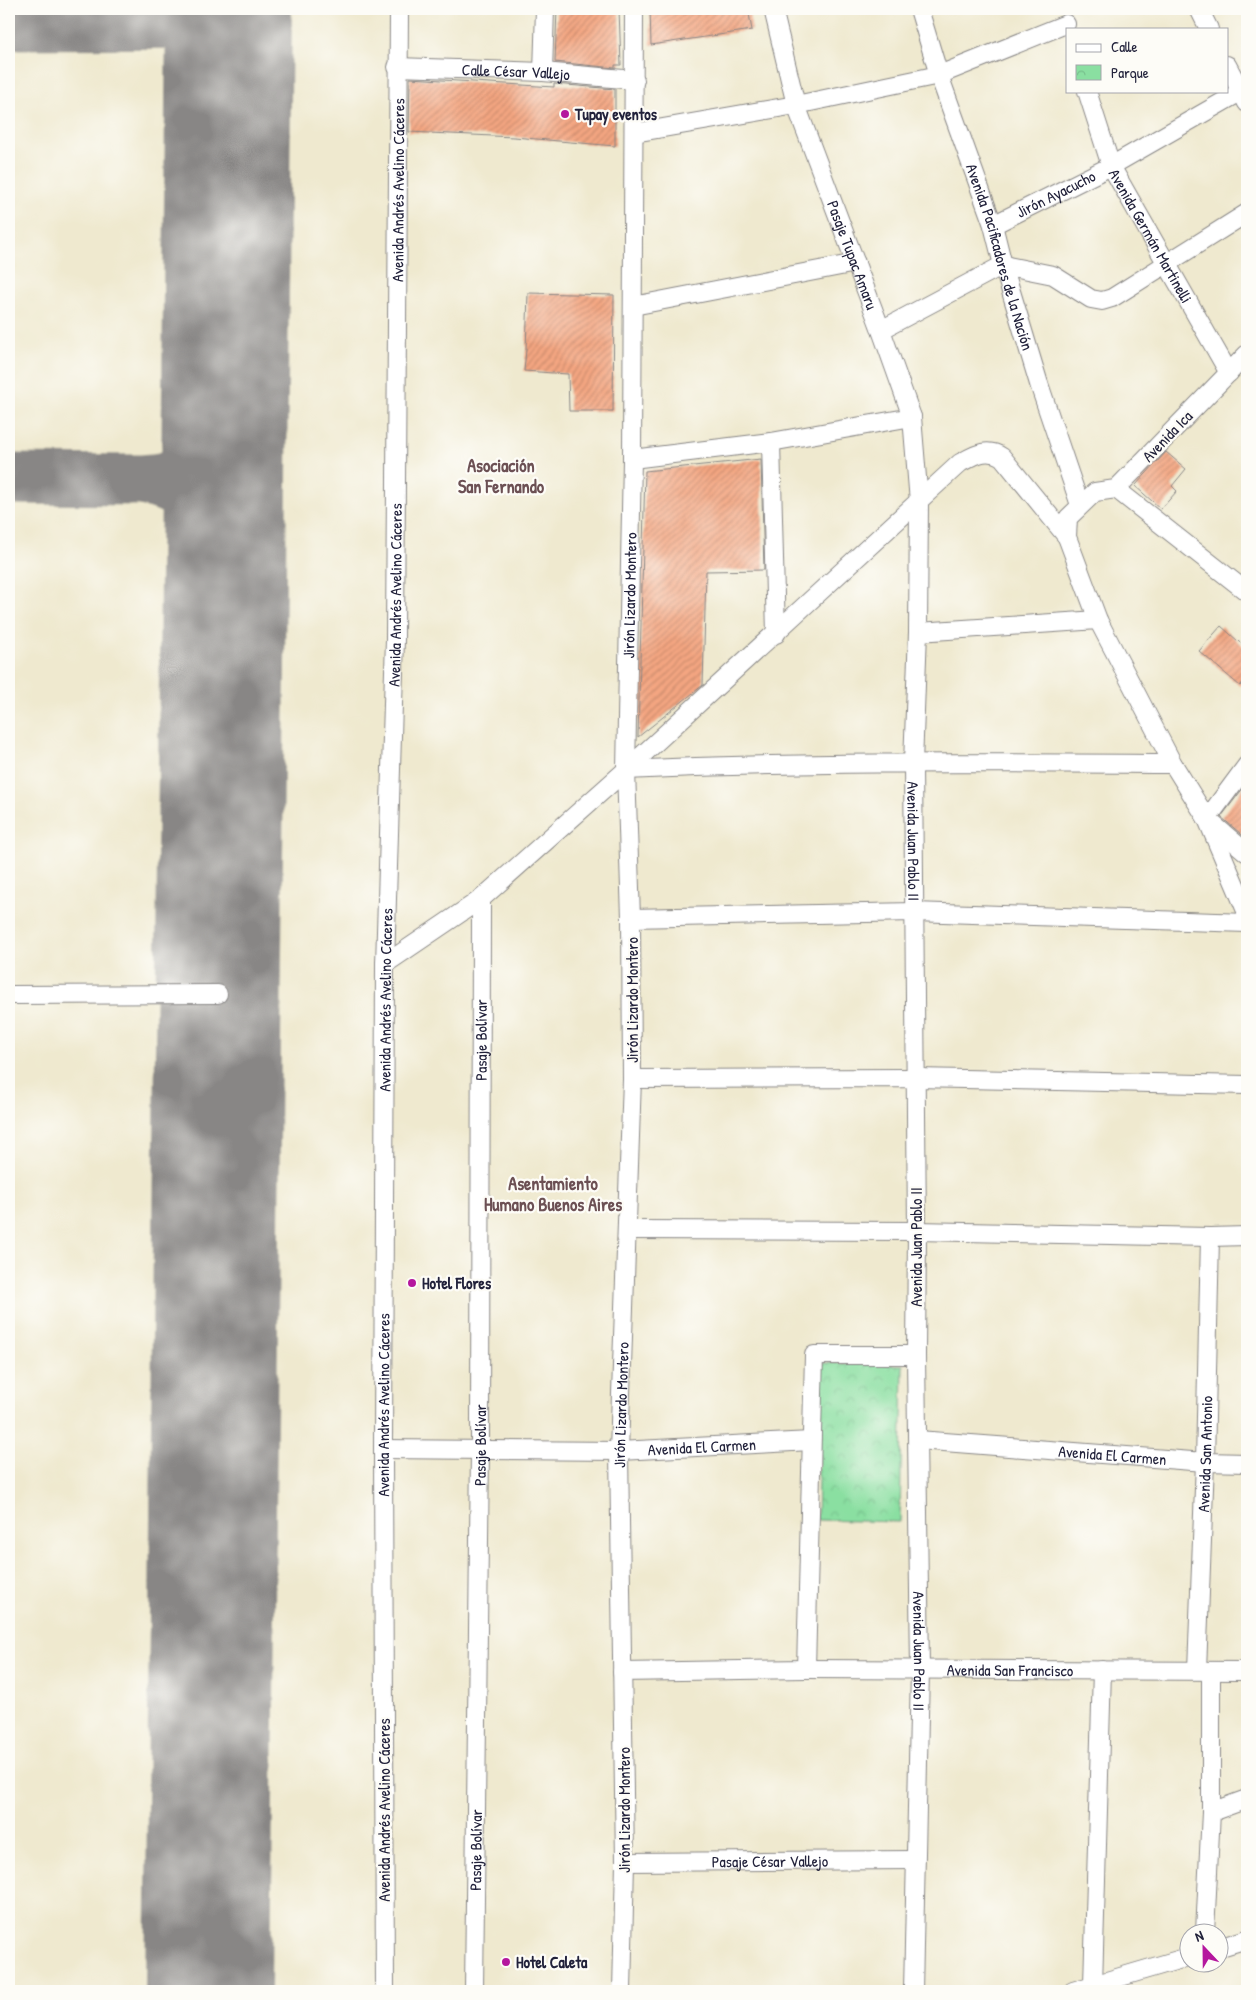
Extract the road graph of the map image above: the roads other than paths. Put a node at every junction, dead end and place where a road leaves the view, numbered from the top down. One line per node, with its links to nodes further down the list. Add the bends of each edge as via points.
1 (399, 9): 9 (street, Avenida Andrés Avelino Cáceres)
2 (545, 9): 11 (street)
3 (634, 9): 13 (street, Jirón Lizardo Montero)
4 (773, 9): 16 (street, Pasaje Tupac Amaru)
5 (919, 9): 12 (street, Avenida Pacificadores de la Nación)
6 (1199, 9): 8 (street)
7 (1065, 21): 12 (street)
8 (1208, 28)
9 (397, 66): 11 (street, Calle César Vallejo); 50 (street, Avenida Andrés Avelino Cáceres, via 395,639)
10 (1228, 67): 15 (street)
11 (542, 72): 13 (street, Calle César Vallejo)
12 (939, 75): 16 (street); 20 (street, Avenida Pacificadores de la Nación)
13 (635, 80): 17 (street, Jirón Lizardo Montero)
14 (1087, 92): 18 (street, Avenida Germán Martinelli)
15 (1245, 94): 18 (street, Jirón Ayacucho)
16 (796, 105): 17 (street); 21 (street, Pasaje Tupac Amaru)
17 (634, 133): 24 (street, Jirón Lizardo Montero)
18 (1111, 166): 20 (street, Jirón Ayacucho); 22 (street, Avenida Germán Martinelli)
19 (1247, 214): 22 (street)
20 (994, 225): 23 (street, Avenida Pacificadores de la Nación)
21 (856, 263): 24 (street); 25 (street, Pasaje Tupac Amaru)
22 (1167, 264): 23 (street, via 1102,301 1091,299 1053,275); 27 (street, Avenida Germán Martinelli)
23 (1003, 265): 25 (street); 33 (street, Avenida Pacificadores de la Nación)
24 (633, 306): 30 (street, Jirón Lizardo Montero)
25 (881, 330): 28 (street, Pasaje Tupac Amaru)
26 (1247, 354): 27 (street, Avenida Ica)
27 (1229, 373): 31 (street, Avenida Ica)
28 (912, 417): 29 (street); 32 (street, Pasaje Tupac Amaru)
29 (771, 442): 30 (street); 38 (street)
30 (632, 459): 42 (street, Jirón Lizardo Montero)
31 (1116, 489): 33 (street, via 1096,492); 35 (street)
32 (919, 502): 34 (street, via 960,463 980,453 994,452 1016,473); 37 (street, Avenida Juan Pablo II); 38 (street)
33 (1080, 505): 34 (street, via 1068,518)
34 (1067, 537): 36 (street)
35 (1247, 592)
36 (1098, 620): 37 (street); 40 (street)
37 (918, 632): 39 (street, Avenida Juan Pablo II)
38 (776, 634): 42 (street)
39 (913, 763): 40 (street); 42 (street); 46 (street, Avenida Juan Pablo II)
40 (1173, 764): 43 (street)
41 (1247, 765): 43 (street)
42 (626, 770): 45 (street); 48 (street, Jirón Lizardo Montero)
43 (1207, 819): 44 (street); 47 (street)
44 (1247, 853)
45 (481, 899): 50 (street); 64 (street, Pasaje Bolívar)
46 (914, 912): 48 (street); 49 (street); 53 (street, Avenida Juan Pablo II)
47 (1247, 913)
48 (631, 918): 54 (street, Jirón Lizardo Montero)
49 (1247, 923)
50 (384, 964): 63 (street, Avenida Andrés Avelino Cáceres)
51 (218, 994): 52 (street)
52 (9, 995)
53 (916, 1078): 54 (street); 55 (street); 57 (street, Avenida Juan Pablo II)
54 (632, 1079): 56 (street, Jirón Lizardo Montero)
55 (1247, 1085)
56 (628, 1230): 57 (street); 65 (street, Jirón Lizardo Montero)
57 (917, 1232): 59 (street); 60 (street, Avenida Juan Pablo II)
58 (1247, 1236): 59 (street)
59 (1210, 1237): 66 (street, Avenida San Antonio)
60 (916, 1355): 61 (street, Avenida Juan Pablo II); 62 (street, via 814,1355)
61 (918, 1440): 66 (street, Avenida El Carmen); 69 (street, Avenida Juan Pablo II)
62 (811, 1441): 65 (street, Avenida El Carmen); 68 (street)
63 (383, 1449): 64 (street, Avenida El Carmen); 83 (street, Avenida Andrés Avelino Cáceres)
64 (480, 1449): 65 (street, Avenida El Carmen); 84 (street, Pasaje Bolívar)
65 (620, 1451): 73 (street, Jirón Lizardo Montero)
66 (1205, 1462): 67 (street, Avenida El Carmen); 71 (street, Avenida San Antonio)
67 (1247, 1463)
68 (806, 1669): 69 (street, Avenida San Francisco); 73 (street, Avenida San Francisco)
69 (920, 1670): 70 (street, Avenida San Francisco); 76 (street, Avenida Juan Pablo II)
70 (1102, 1670): 71 (street, Avenida San Francisco); 82 (street)
71 (1204, 1670): 72 (street, Avenida San Francisco); 75 (street, Avenida San Antonio)
72 (1247, 1670)
73 (622, 1672): 77 (street, Jirón Lizardo Montero)
74 (1247, 1799): 75 (street)
75 (1211, 1812): 78 (street, Avenida San Antonio)
76 (915, 1860): 77 (street, Pasaje César Vallejo); 86 (street, Avenida Juan Pablo II)
77 (625, 1862): 85 (street, Jirón Lizardo Montero)
78 (1206, 1922)
79 (1247, 1940): 80 (street)
80 (1228, 1945)
81 (1178, 1961): 82 (street)
82 (1093, 1985): 87 (street)
83 (385, 1991)
84 (474, 1991)
85 (622, 1991)
86 (913, 1991)
87 (1073, 1991)

